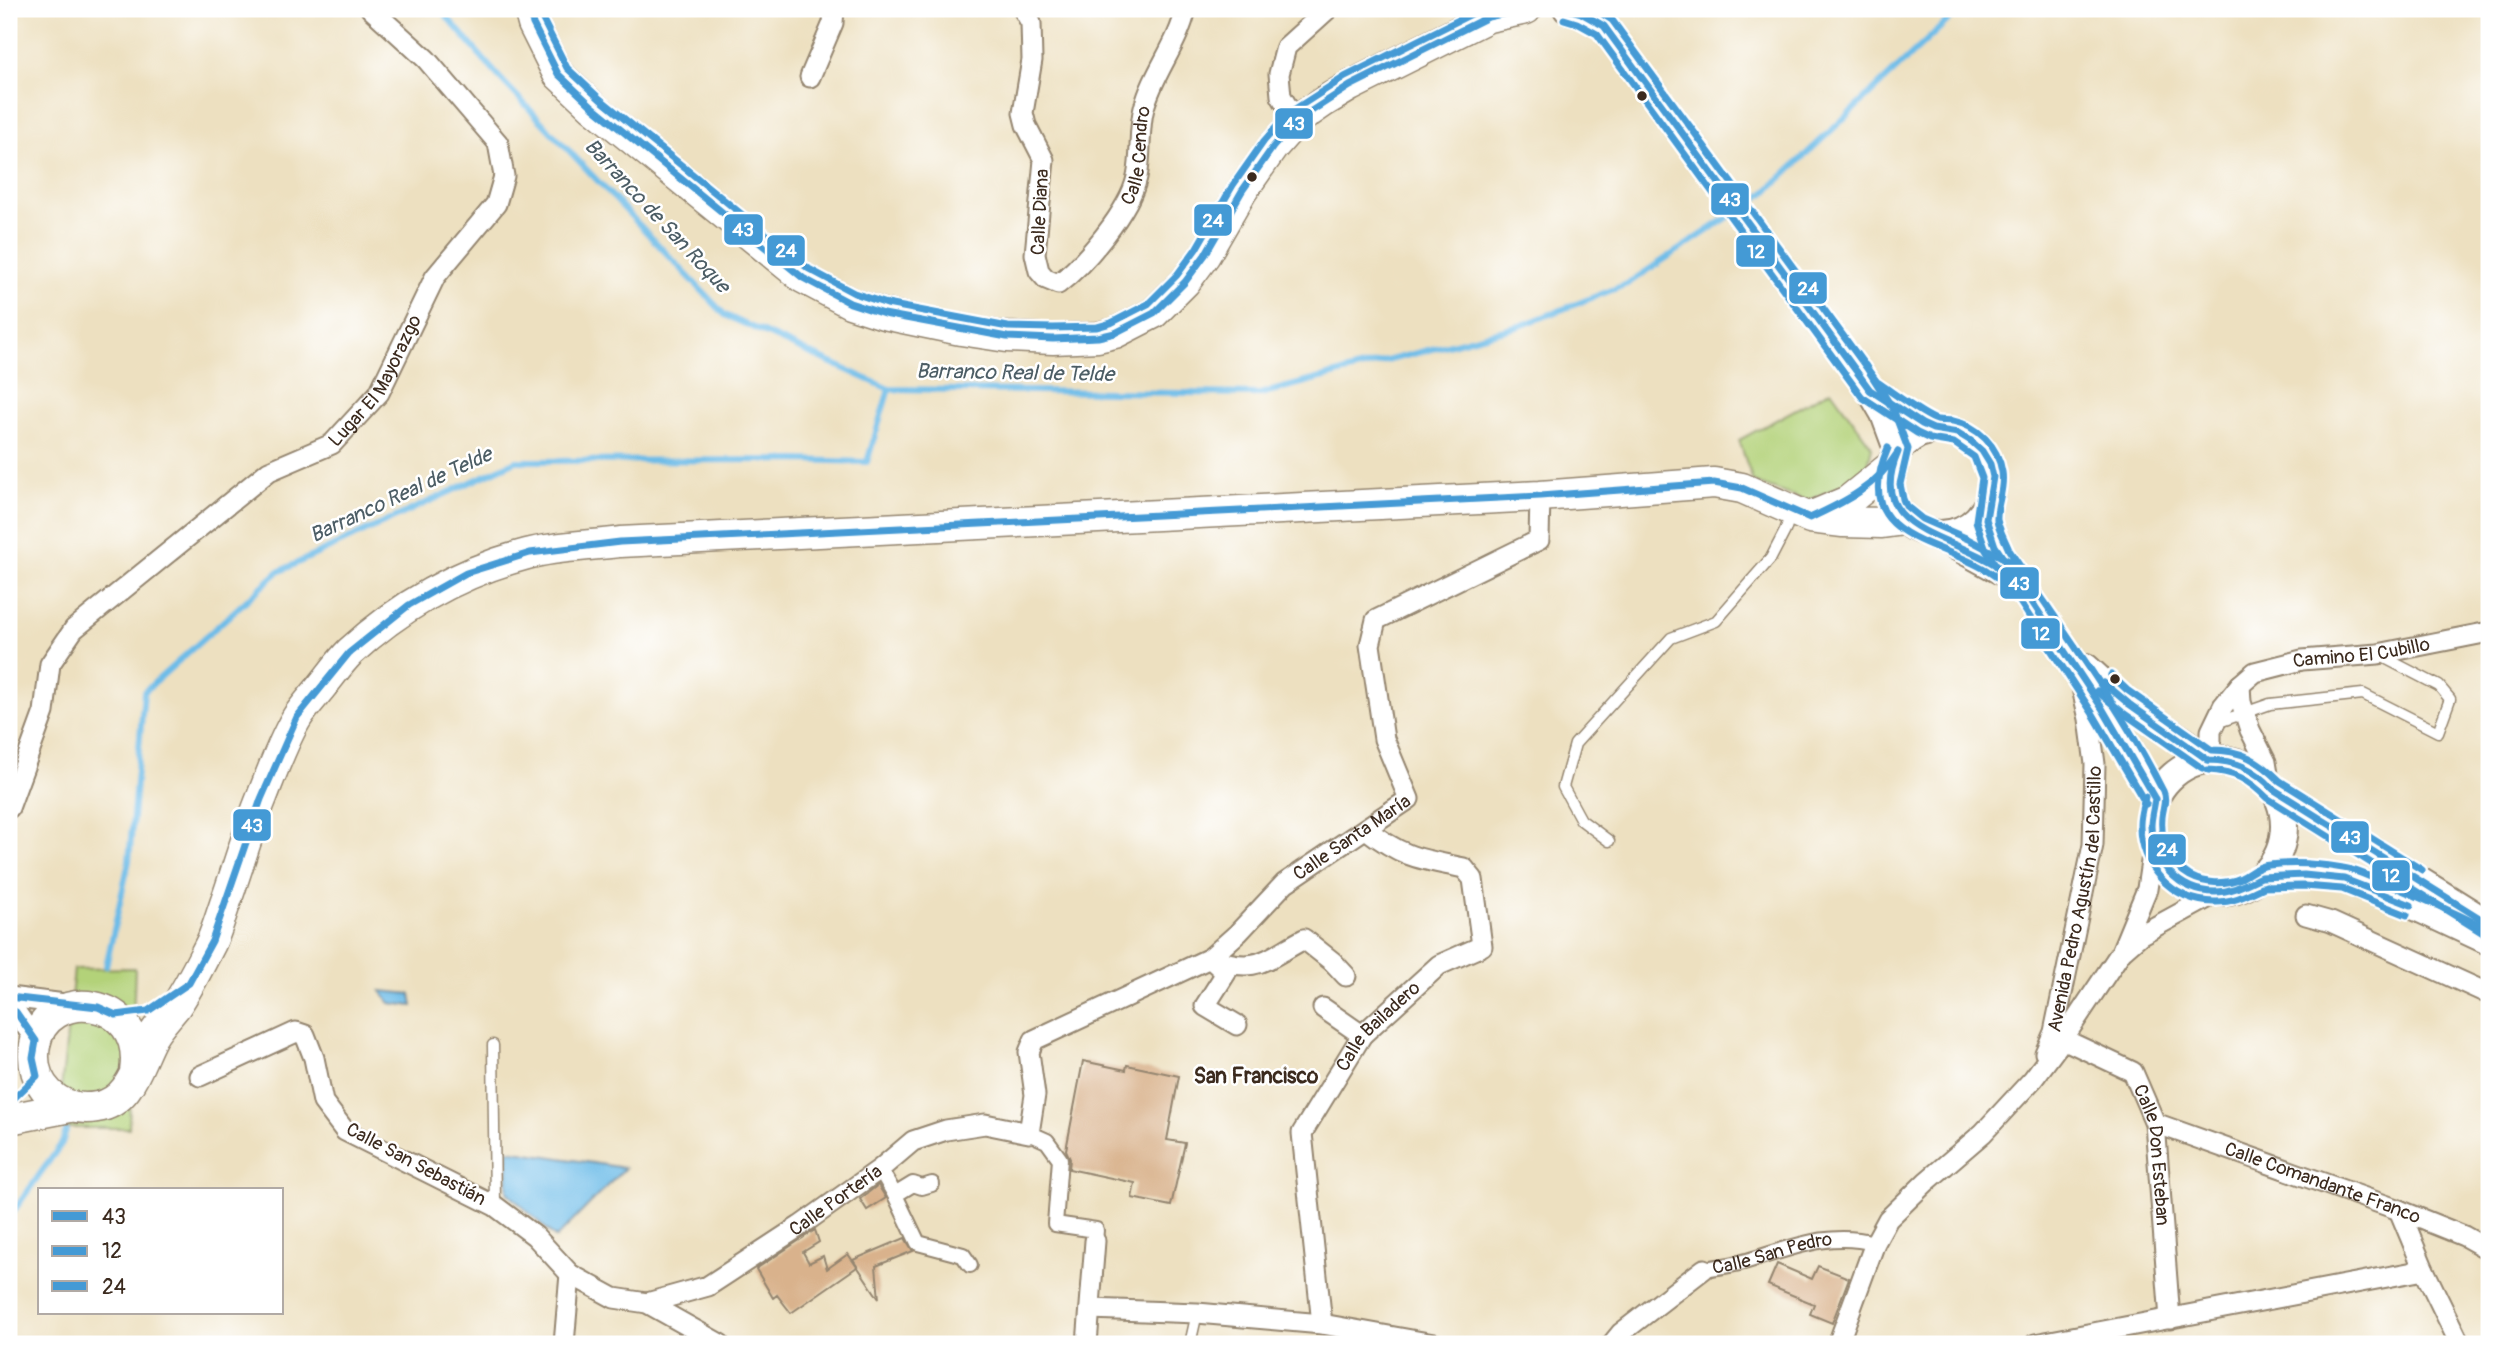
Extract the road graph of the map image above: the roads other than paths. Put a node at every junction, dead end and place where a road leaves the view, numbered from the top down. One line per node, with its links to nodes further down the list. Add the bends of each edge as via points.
1 (371, 9): 33 (street, Lugar El Mayorazgo, via 426,59 498,143 503,176 496,204 435,277 379,393 332,444 269,471 74,629 50,664 44,712)
2 (529, 9): 12 (main road, via 558,74 803,278 850,303 884,314 973,332 1052,340 1098,337 1154,313 1205,255 1242,191)
3 (834, 9): 11 (street, via 833,23)
4 (1023, 9): 13 (street, Calle Diana, via 1031,23 1032,60 1023,113 1044,160 1035,254 1039,271)
5 (1186, 9): 13 (street, Calle Cendro, via 1177,40 1144,106 1137,179 1102,240)
6 (1328, 9): 12 (street, via 1286,47 1279,74 1281,96)
7 (1526, 9): 9 (main road)
8 (1567, 9): 10 (main road)
9 (1493, 13): 12 (main road, via 1350,86)
10 (1600, 18): 14 (main road)
11 (810, 76)
12 (1296, 121)
13 (1058, 284)
14 (1870, 390): 15 (main road); 16 (main road, via 1884,414)
15 (1933, 430): 16 (main road, via 1907,441); 18 (main road, via 1950,430 1978,445 1993,473)
16 (1894, 459): 19 (main road, via 1848,501); 20 (main road, via 1889,496)
17 (1541, 496): 19 (main road, via 1714,483 1742,488); 34 (street, Calle Santa María, via 1539,540 1376,620 1370,645 1384,739 1409,799); 45 (main road, via 620,542 530,553 466,573 408,605 349,653 297,717 261,799 212,940)
18 (1988, 505): 21 (main road, via 1966,528); 22 (main road, via 1990,534)
19 (1801, 514): 20 (main road, via 1843,522); 35 (lane, via 1785,531 1771,558 1716,621 1671,638 1575,744 1563,787 1581,820)
20 (1905, 520): 21 (main road)
21 (1934, 534): 22 (main road)
22 (2012, 577): 24 (main road)
23 (2489, 632): 25 (street, Camino El Cubillo)
24 (2061, 645): 26 (main road); 30 (main road, via 2120,698)
25 (2378, 654): 27 (street, Camino El Cubillo, via 2276,665 2255,672); 28 (lane, via 2439,686 2450,699 2438,732 2363,694 2270,704)
26 (2080, 676): 32 (main road); 60 (street, Avenida Pedro Agustín del Castillo, via 2095,764 2092,845 2054,1032)
27 (2240, 685): 28 (street); 29 (street, Camino El Cubillo)
28 (2244, 712): 29 (lane); 31 (street)
29 (2215, 723): 30 (street, Camino El Cubillo)
30 (2209, 760): 31 (main road, via 2244,765); 32 (main road, via 2186,766 2168,780)
31 (2272, 788): 37 (main road, via 2284,825 2274,862); 40 (main road)
32 (2155, 799): 36 (main road, via 2150,815)
33 (9, 808)
34 (1366, 829): 43 (street, Calle Santa María, via 1284,883); 53 (street, Calle Bailadero, via 1408,856 1464,868 1473,879 1482,946 1439,965)
35 (1609, 841)
36 (2154, 848): 38 (main road, via 2163,867 2178,881); 42 (street, Avenida Pedro Agustín del Castillo, via 2147,889)
37 (2261, 877): 38 (main road, via 2233,892); 41 (main road, via 2344,878)
38 (2217, 893): 42 (street, Avenida Pedro Agustín del Castillo, via 2140,935)
39 (2306, 915): 46 (street)
40 (2489, 925)
41 (2489, 942)
42 (2121, 952): 54 (street, Avenida Pedro Agustín del Castillo)
43 (1210, 958): 44 (street, via 1232,966 1255,966 1304,939); 52 (street, via 1226,973 1205,1006); 65 (street, Calle Santa María, via 1034,1040 1029,1052 1035,1095)
44 (1346, 975)
45 (189, 983): 51 (main road, via 148,1011); 57 (main road, via 153,1035)
46 (2489, 994)
47 (9, 997): 48 (street)
48 (78, 1006): 51 (main road, via 98,1007); 55 (main road, via 59,1012 44,1025)
49 (1323, 1008): 53 (street)
50 (9, 1009): 55 (street)
51 (116, 1015): 57 (main road, via 134,1041)
52 (1237, 1026)
53 (1362, 1035): 82 (street, Calle Bailadero, via 1302,1133)
54 (2063, 1039): 60 (street, Avenida Pedro Agustín del Castillo); 64 (street, Calle Don Esteban, via 2133,1072)
55 (36, 1041): 58 (main road, via 33,1059)
56 (492, 1045): 69 (lane, Calle San Sebastián)
57 (135, 1072): 62 (main road, via 128,1087 102,1107)
58 (37, 1076): 61 (main road); 62 (main road, via 50,1095)
59 (200, 1076): 69 (street, Calle San Sebastián, via 276,1039 296,1032 305,1035 323,1102 345,1131)
60 (2033, 1079): 72 (street, Avenida Pedro Agustín del Castillo, via 1983,1133 1888,1219)
61 (9, 1103)
62 (70, 1107): 63 (main road)
63 (9, 1119)
64 (2155, 1123): 70 (street, Calle Comandante Franco); 81 (street, Calle Don Esteban)
65 (1029, 1133): 66 (street, Calle Portería, via 985,1124 946,1130 913,1141); 71 (street, via 1047,1141 1059,1159 1055,1224 1096,1230)
66 (880, 1169): 68 (street); 78 (street, Calle Portería, via 708,1286)
67 (932, 1184): 68 (street, via 913,1184)
68 (895, 1195): 74 (street, via 918,1243 963,1255)
69 (495, 1206): 77 (street, Calle San Sebastián, via 536,1236)
70 (2399, 1210): 73 (street, Calle Comandante Franco); 76 (street)
71 (1096, 1241): 79 (street)
72 (1875, 1243): 75 (street, Calle San Pedro, via 1854,1238 1818,1240); 89 (street, Avenida Pedro Agustín del Castillo)
73 (2489, 1250)
74 (970, 1265)
75 (1704, 1269): 88 (street, Calle San Pedro)
76 (2424, 1270): 81 (street); 91 (street)
77 (570, 1274): 78 (street, Calle San Sebastián, via 614,1298); 83 (street)
78 (647, 1303): 84 (street)
79 (1090, 1309): 80 (street); 85 (street)
80 (1197, 1313): 82 (street); 86 (lane)
81 (2170, 1319): 90 (street)
82 (1322, 1324): 87 (street)
83 (564, 1344)
84 (720, 1344)
85 (1087, 1344)
86 (1190, 1344)
87 (1434, 1344)
88 (1612, 1344)
89 (1838, 1344)
90 (2035, 1344)
91 (2460, 1344)

